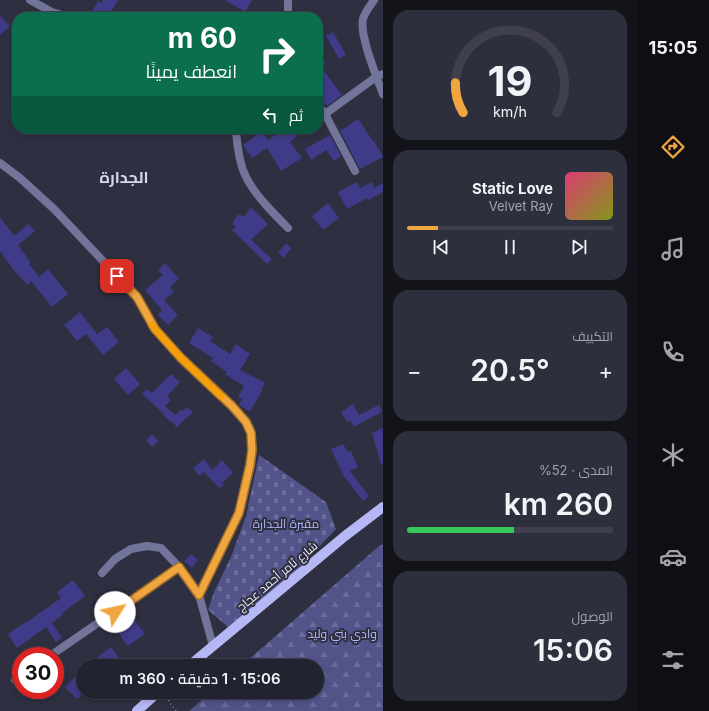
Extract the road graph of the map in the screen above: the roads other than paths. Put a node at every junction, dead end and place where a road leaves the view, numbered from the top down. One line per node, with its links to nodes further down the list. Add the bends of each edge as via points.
1 (30, 0): 4 (street)
2 (288, 0): 5 (street)
3 (374, 0): 6 (street, via 363,21 366,42)
4 (52, 12)
5 (288, 12)
6 (380, 76): 7 (street); 9 (street)
7 (383, 94)
8 (323, 111): 9 (street)
9 (325, 114): 12 (street)
10 (236, 134): 13 (street, via 238,152 247,178 269,209)
11 (0, 163): 17 (street, via 54,209 137,297 155,329 181,358 232,406 250,428 252,450 239,513)
12 (355, 171)
13 (288, 228)
14 (383, 506): 18 (main road, شارع ثامر أحمد عجاج)
15 (179, 567): 16 (street, via 161,548 147,546 130,549 115,559); 17 (street); 19 (street)
16 (102, 573)
17 (199, 595): 18 (street)
18 (213, 646): 20 (main road, شارع ثامر أحمد عجاج)
19 (63, 647)
20 (197, 659)
21 (150, 699): 22 (main road)
22 (137, 711)

